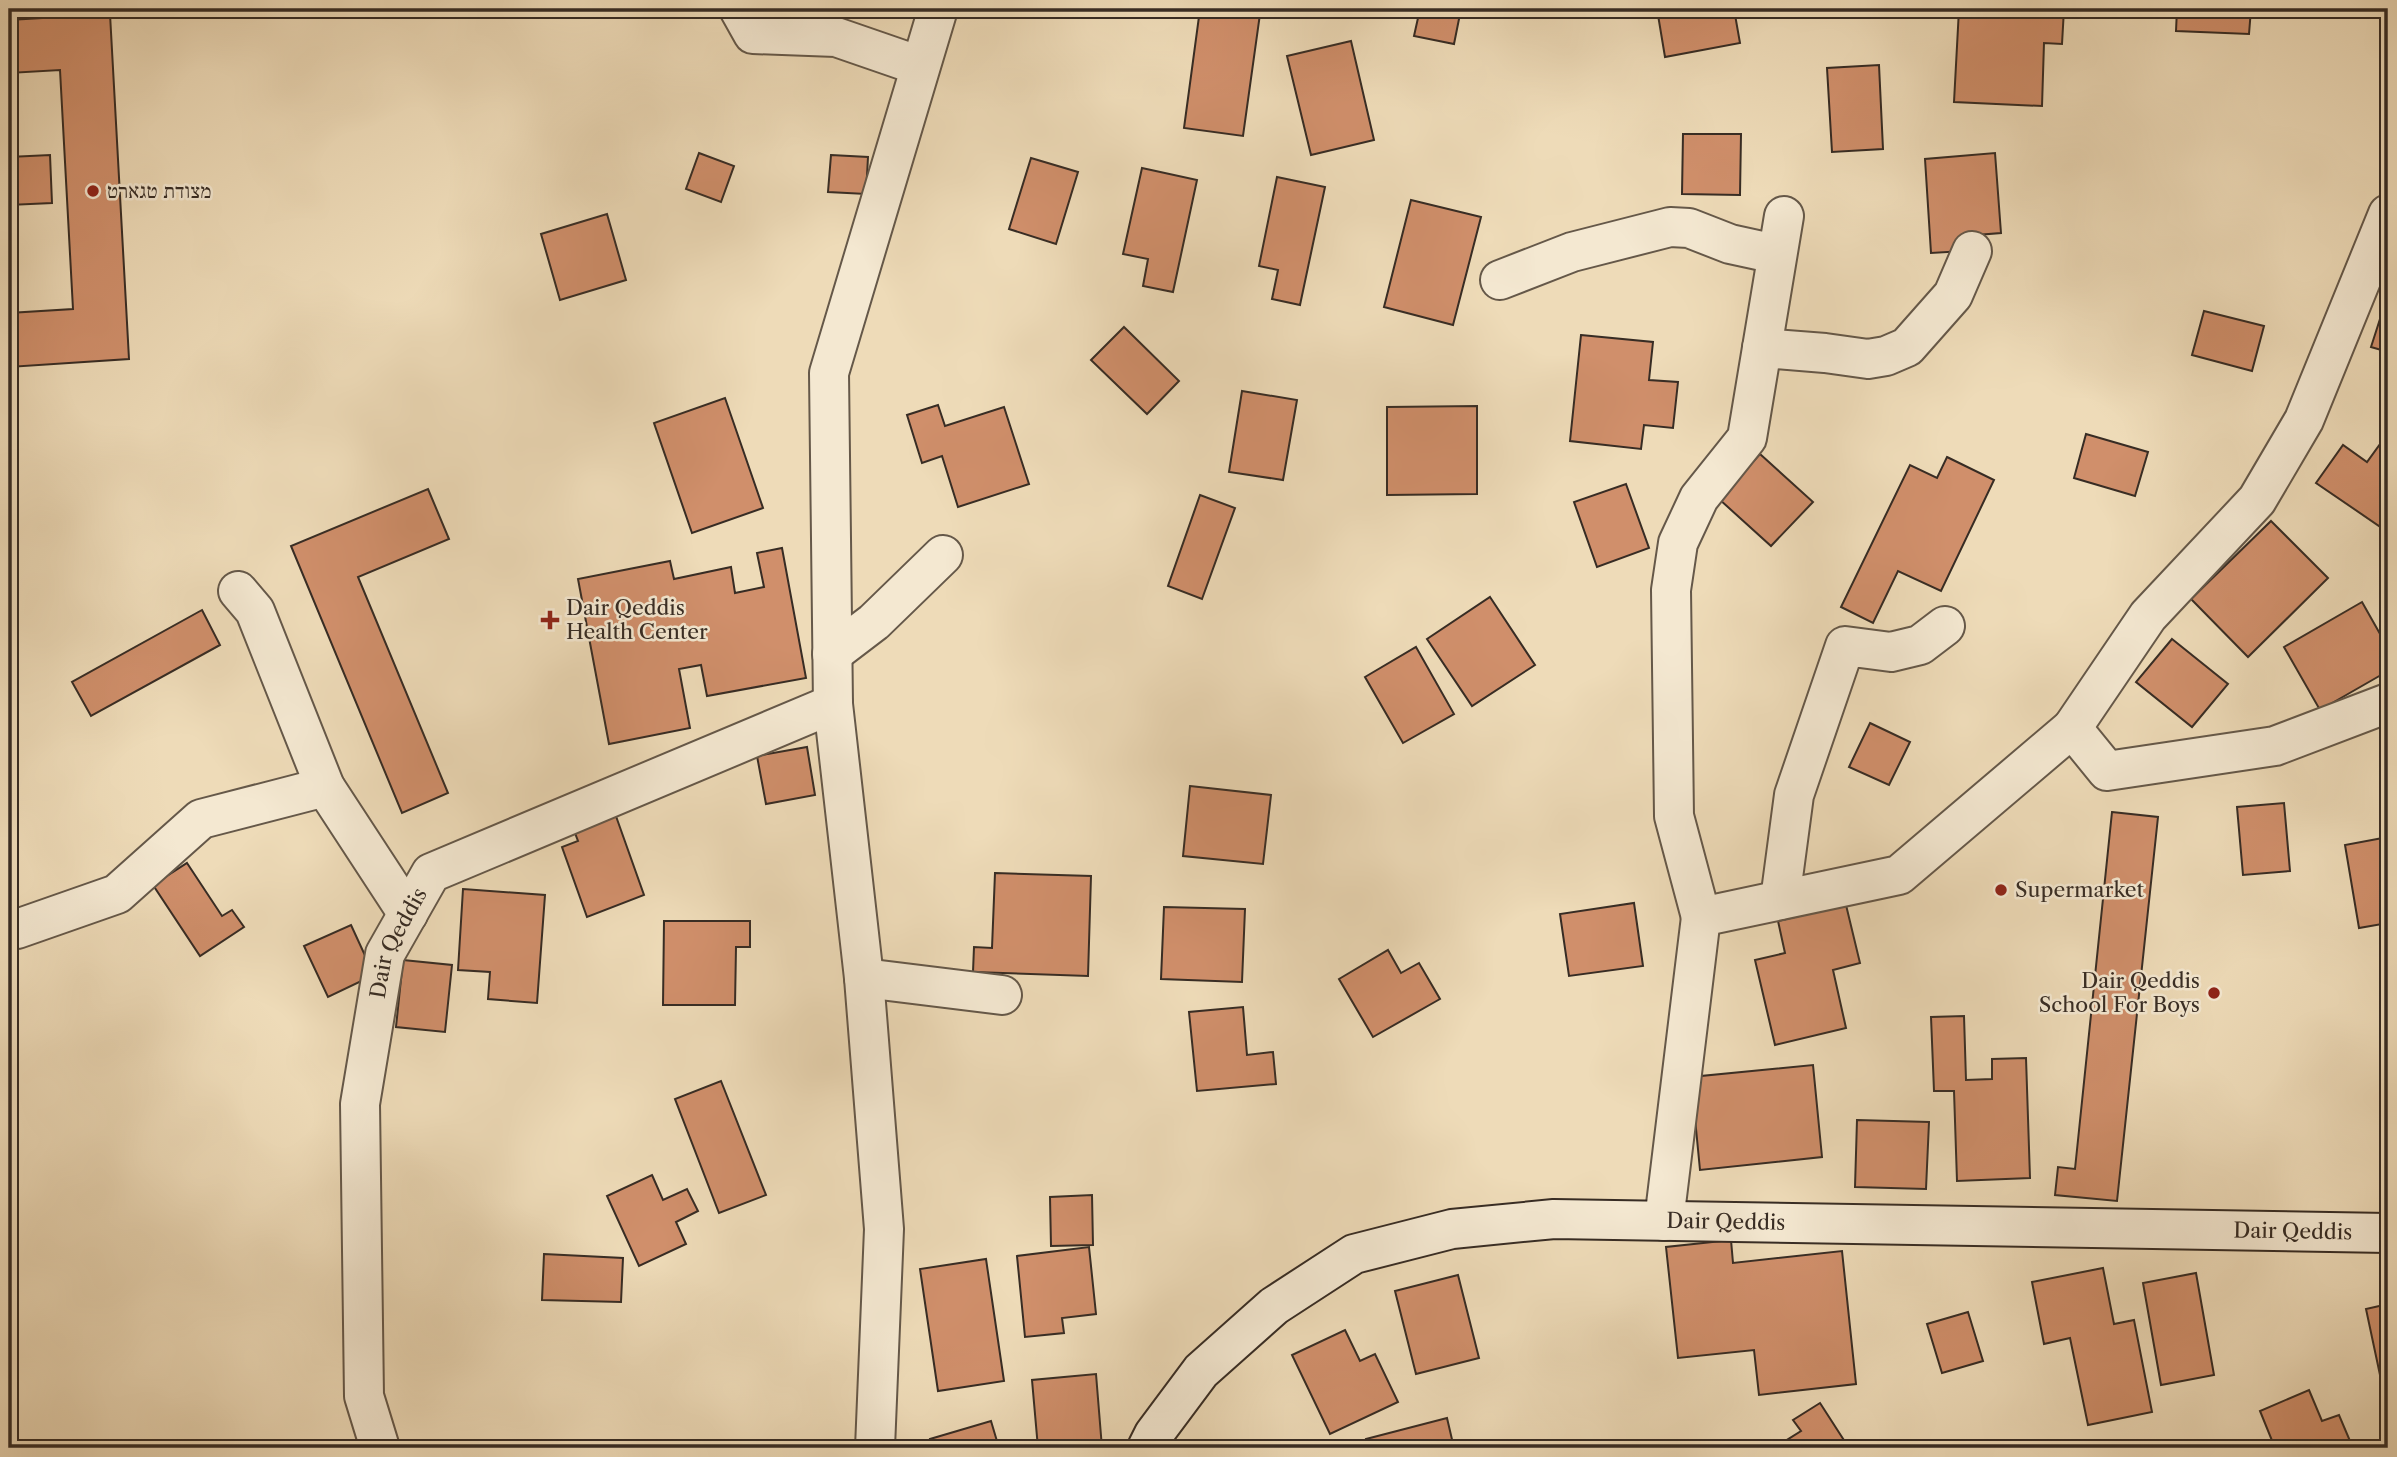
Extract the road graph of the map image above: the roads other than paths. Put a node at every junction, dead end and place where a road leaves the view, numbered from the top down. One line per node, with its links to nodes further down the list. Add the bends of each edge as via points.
1 (739, 9): 3 (street, via 753,34 836,37)
2 (938, 9): 3 (street)
3 (920, 66): 13 (street, via 829,373)
4 (1784, 216): 7 (street)
5 (2385, 231): 16 (street, via 2304,420 2257,500 2148,616)
6 (1972, 251): 9 (street, via 1953,295 1907,347 1868,359)
7 (1776, 254): 8 (street, via 1730,244 1689,228 1670,227 1572,252); 9 (street)
8 (1500, 280)
9 (1762, 348): 20 (street, via 1747,438 1699,498 1678,543 1671,590 1674,816)
10 (943, 555): 13 (street)
11 (238, 591): 17 (street, via 255,611)
12 (1945, 626): 18 (street, via 1920,645 1891,652 1845,646 1794,795)
13 (832, 654): 15 (street)
14 (2388, 703): 16 (street, via 2275,746 2107,771)
15 (833, 705): 19 (street, Dair Qeddis, via 431,873); 22 (street)
16 (2072, 728): 18 (street, via 1899,875)
17 (325, 787): 19 (street); 21 (street, via 201,819 117,894 18,929)
18 (1780, 900): 20 (street)
19 (408, 914): 26 (street, Dair Qeddis, via 385,954 360,1104 364,1396)
20 (1701, 917): 24 (street)
21 (9, 928)
22 (864, 978): 23 (street); 27 (street, via 884,1229)
23 (1002, 995)
24 (1664, 1221): 25 (street, Dair Qeddis); 28 (street, Dair Qeddis, via 1554,1219 1452,1229 1354,1254 1274,1307 1202,1371)
25 (2388, 1233)
26 (380, 1448)
27 (875, 1448)
28 (1147, 1448)

